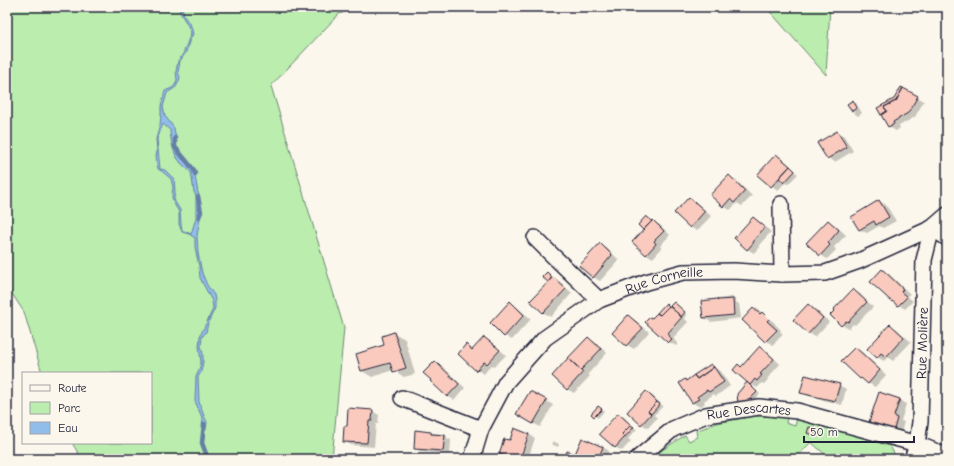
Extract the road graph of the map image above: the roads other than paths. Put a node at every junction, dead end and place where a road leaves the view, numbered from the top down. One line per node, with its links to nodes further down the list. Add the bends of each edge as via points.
1 (781, 204): 6 (street)
2 (947, 215): 3 (street, Rue Corneille)
3 (932, 228): 5 (street); 6 (street, Rue Corneille, via 859,261 825,273); 10 (street, Rue Molière, via 924,260 920,422)
4 (535, 238): 7 (street)
5 (947, 238)
6 (782, 274): 7 (street, Rue Corneille, via 734,271 683,272 646,282)
7 (599, 300): 9 (street, Rue Corneille, via 545,338 506,382)
8 (402, 398): 9 (street)
9 (481, 430): 12 (street, Rue Corneille)
10 (917, 444): 11 (street, Rue Descartes); 13 (street, Rue Descartes, via 797,411 759,407 706,415 673,429); 14 (street, Rue Molière)
11 (947, 456)
12 (472, 459)
13 (637, 459)
14 (912, 459)

